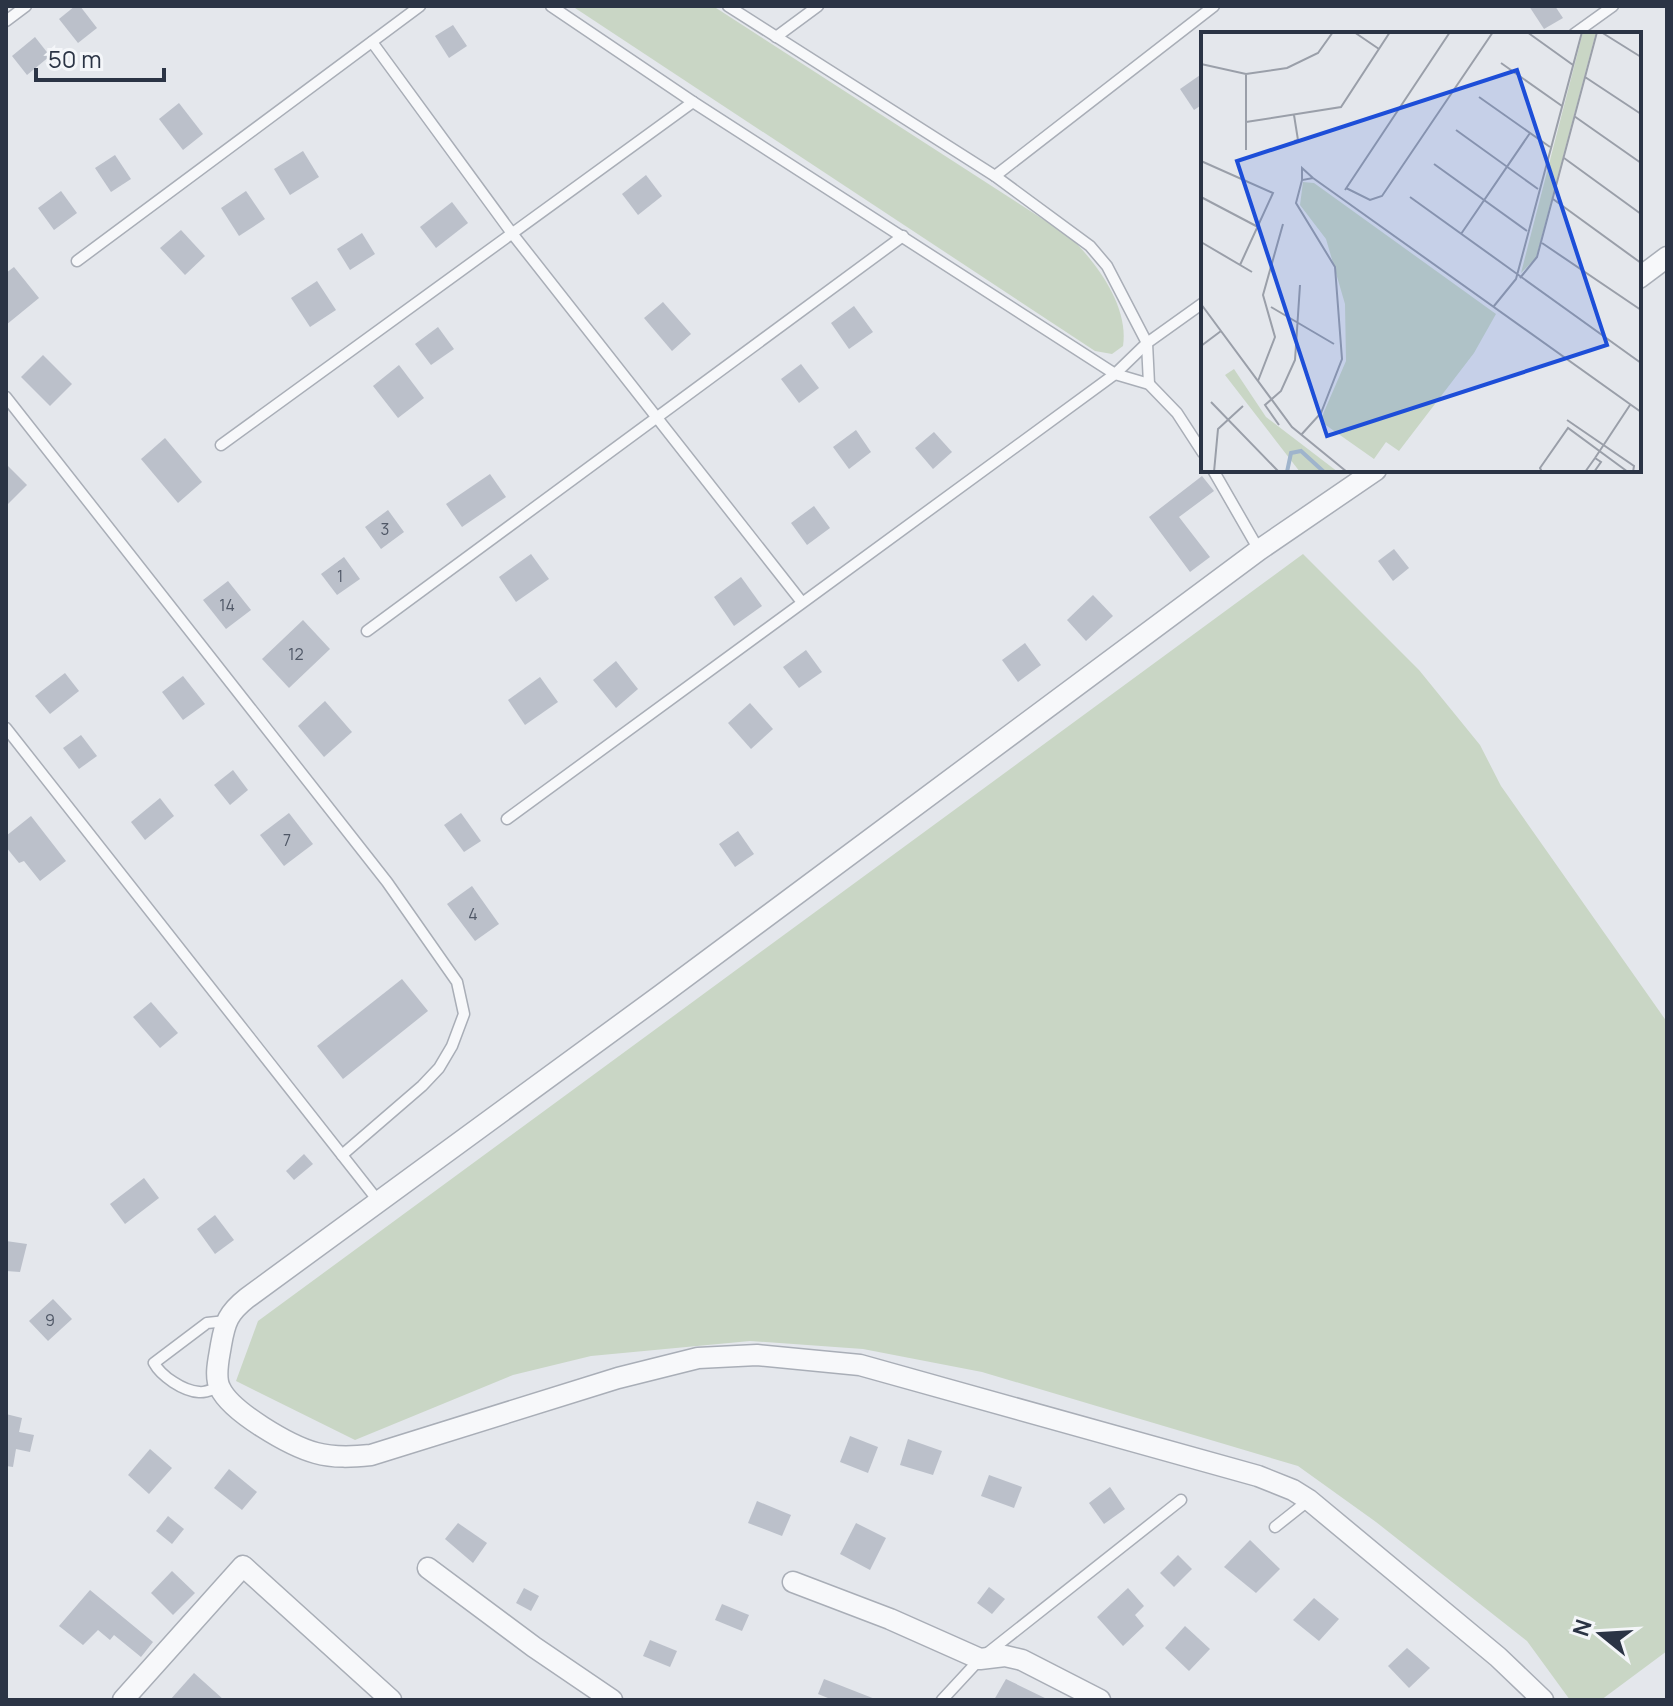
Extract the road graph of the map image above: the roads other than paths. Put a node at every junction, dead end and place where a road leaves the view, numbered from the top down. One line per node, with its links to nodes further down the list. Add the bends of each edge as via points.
1 (26, 6): 8 (lane)
2 (420, 6): 11 (lane)
3 (551, 6): 12 (lane)
4 (728, 6): 10 (lane)
5 (818, 6): 10 (lane)
6 (1214, 6): 13 (lane)
7 (1613, 6): 9 (lane)
8 (6, 21)
9 (1577, 32)
10 (776, 37): 13 (lane)
11 (372, 42): 14 (lane); 17 (lane)
12 (693, 102): 14 (lane); 15 (lane)
13 (995, 176): 20 (lane, via 1090,246 1107,266)
14 (511, 232): 24 (lane); 25 (lane)
15 (903, 236): 21 (lane); 24 (lane)
16 (1667, 257): 18 (street)
17 (77, 261)
18 (1641, 276)
19 (1201, 304): 20 (lane)
20 (1147, 343): 21 (lane); 22 (lane)
21 (1115, 374): 22 (lane); 30 (lane)
22 (1149, 384): 26 (lane, via 1177,413)
23 (6, 397): 34 (lane, via 387,882 457,982 464,1014 439,1068)
24 (655, 419): 30 (lane); 31 (lane)
25 (221, 445)
26 (1201, 450)
27 (1214, 472): 29 (lane)
28 (1373, 472): 29 (street)
29 (1259, 550): 35 (street)
30 (801, 601): 33 (lane)
31 (367, 631)
32 (6, 728): 34 (lane)
33 (507, 819)
34 (342, 1155): 35 (lane)
35 (379, 1202): 36 (street, via 247,1298)
36 (226, 1321): 37 (street); 37 (lane, via 207,1323 154,1363 187,1389 201,1393)
37 (219, 1387): 39 (street, via 243,1411 296,1445 314,1453 352,1457 698,1358 817,1360 860,1365 1121,1437 1258,1476)
38 (1181, 1500): 43 (lane)
39 (1309, 1500): 40 (lane); 49 (street)
40 (1275, 1527)
41 (428, 1568): 46 (street)
42 (793, 1582): 43 (street)
43 (980, 1659): 47 (lane); 48 (street, via 1022,1660)
44 (123, 1700): 45 (street, via 243,1566)
45 (391, 1700)
46 (612, 1700)
47 (942, 1700)
48 (1100, 1700)
49 (1543, 1700)

